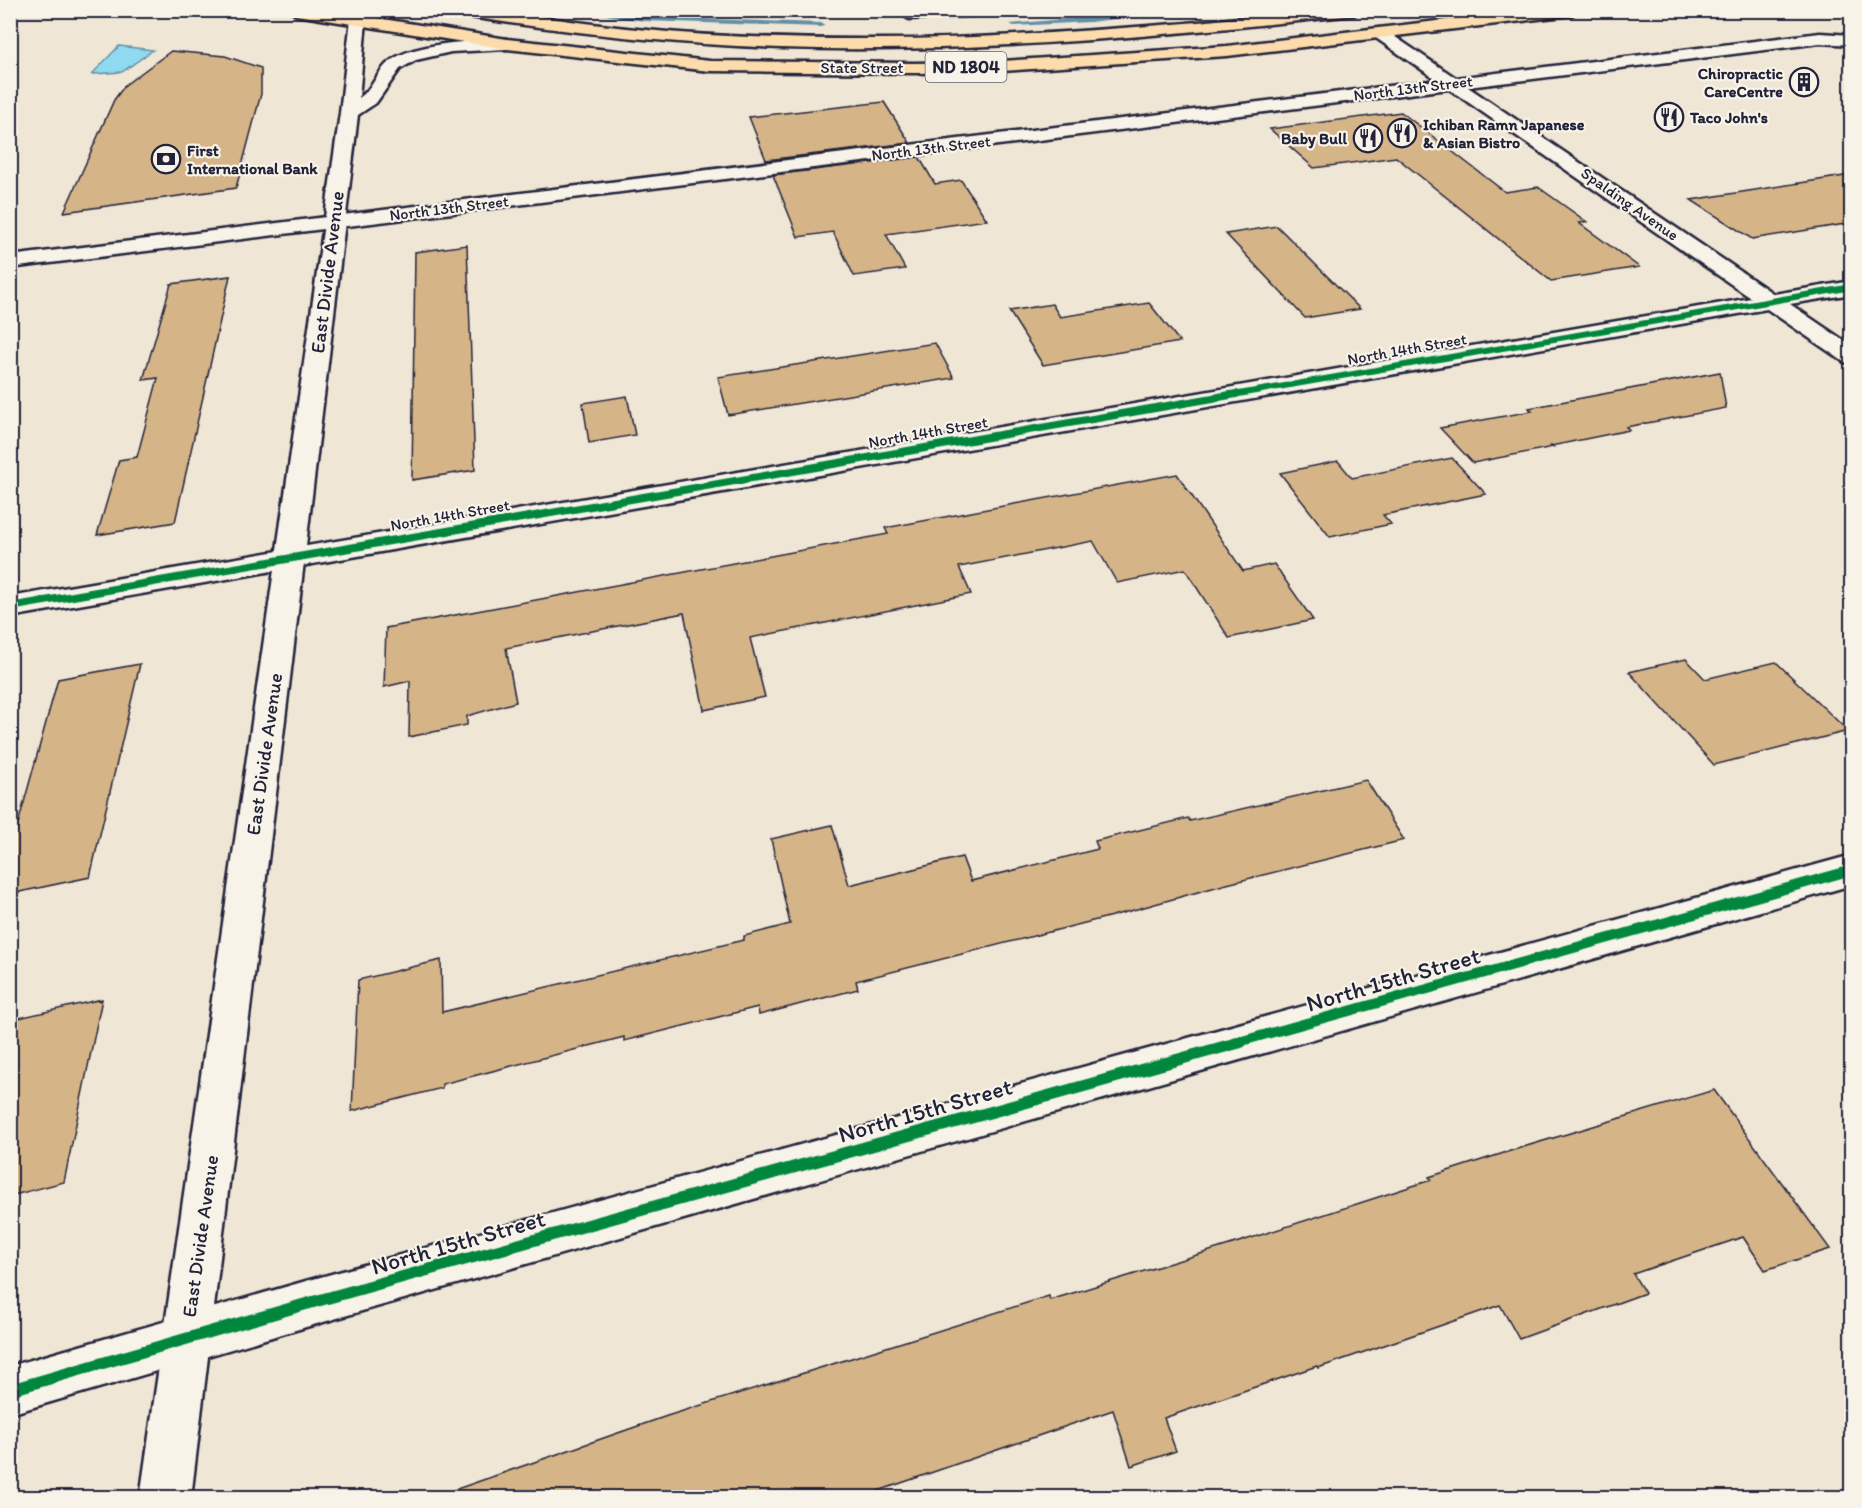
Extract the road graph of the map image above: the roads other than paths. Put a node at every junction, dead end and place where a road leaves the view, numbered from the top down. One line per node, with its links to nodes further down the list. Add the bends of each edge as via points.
1 (296, 10): 9 (main road, State Street / ND 1804)
2 (457, 10): 7 (main road, State Street / ND 1804, via 633,34 757,42 873,43 1076,38)
3 (983, 10): 8 (street)
4 (1354, 10): 7 (main road, State Street / ND 1804)
5 (1453, 10): 10 (main road, via 1371,22)
6 (1572, 10): 10 (main road, State Street / ND 1804)
7 (1347, 11): 13 (main road, via 1351,21 1342,24 1193,41)
8 (909, 14)
9 (360, 16): 12 (main road, State Street / ND 1804); 15 (street, East Divide Avenue)
10 (1379, 33): 13 (main road, State Street / ND 1804); 14 (street, Spalding Avenue)
11 (1851, 40): 14 (street, North 13th Street, via 1820,38)
12 (507, 44): 13 (main road, State Street / ND 1804, via 710,66 987,67); 15 (street, via 452,47 410,57 394,66 370,99)
13 (1155, 56)
14 (1455, 83): 16 (street, North 13th Street); 19 (street, Spalding Avenue)
15 (349, 114): 16 (street, East Divide Avenue)
16 (334, 222): 17 (street, North 13th Street); 21 (street, East Divide Avenue)
17 (10, 262)
18 (1851, 287): 19 (street, North 14th Street)
19 (1771, 301): 20 (street, Spalding Avenue); 21 (street, North 14th Street)
20 (1851, 357)
21 (289, 559): 22 (street, North 14th Street); 24 (street, East Divide Avenue)
22 (10, 607)
23 (1851, 870): 24 (street, North 15th Street)
24 (186, 1341): 25 (street, North 15th Street); 26 (street, East Divide Avenue)
25 (10, 1390)
26 (165, 1497)

